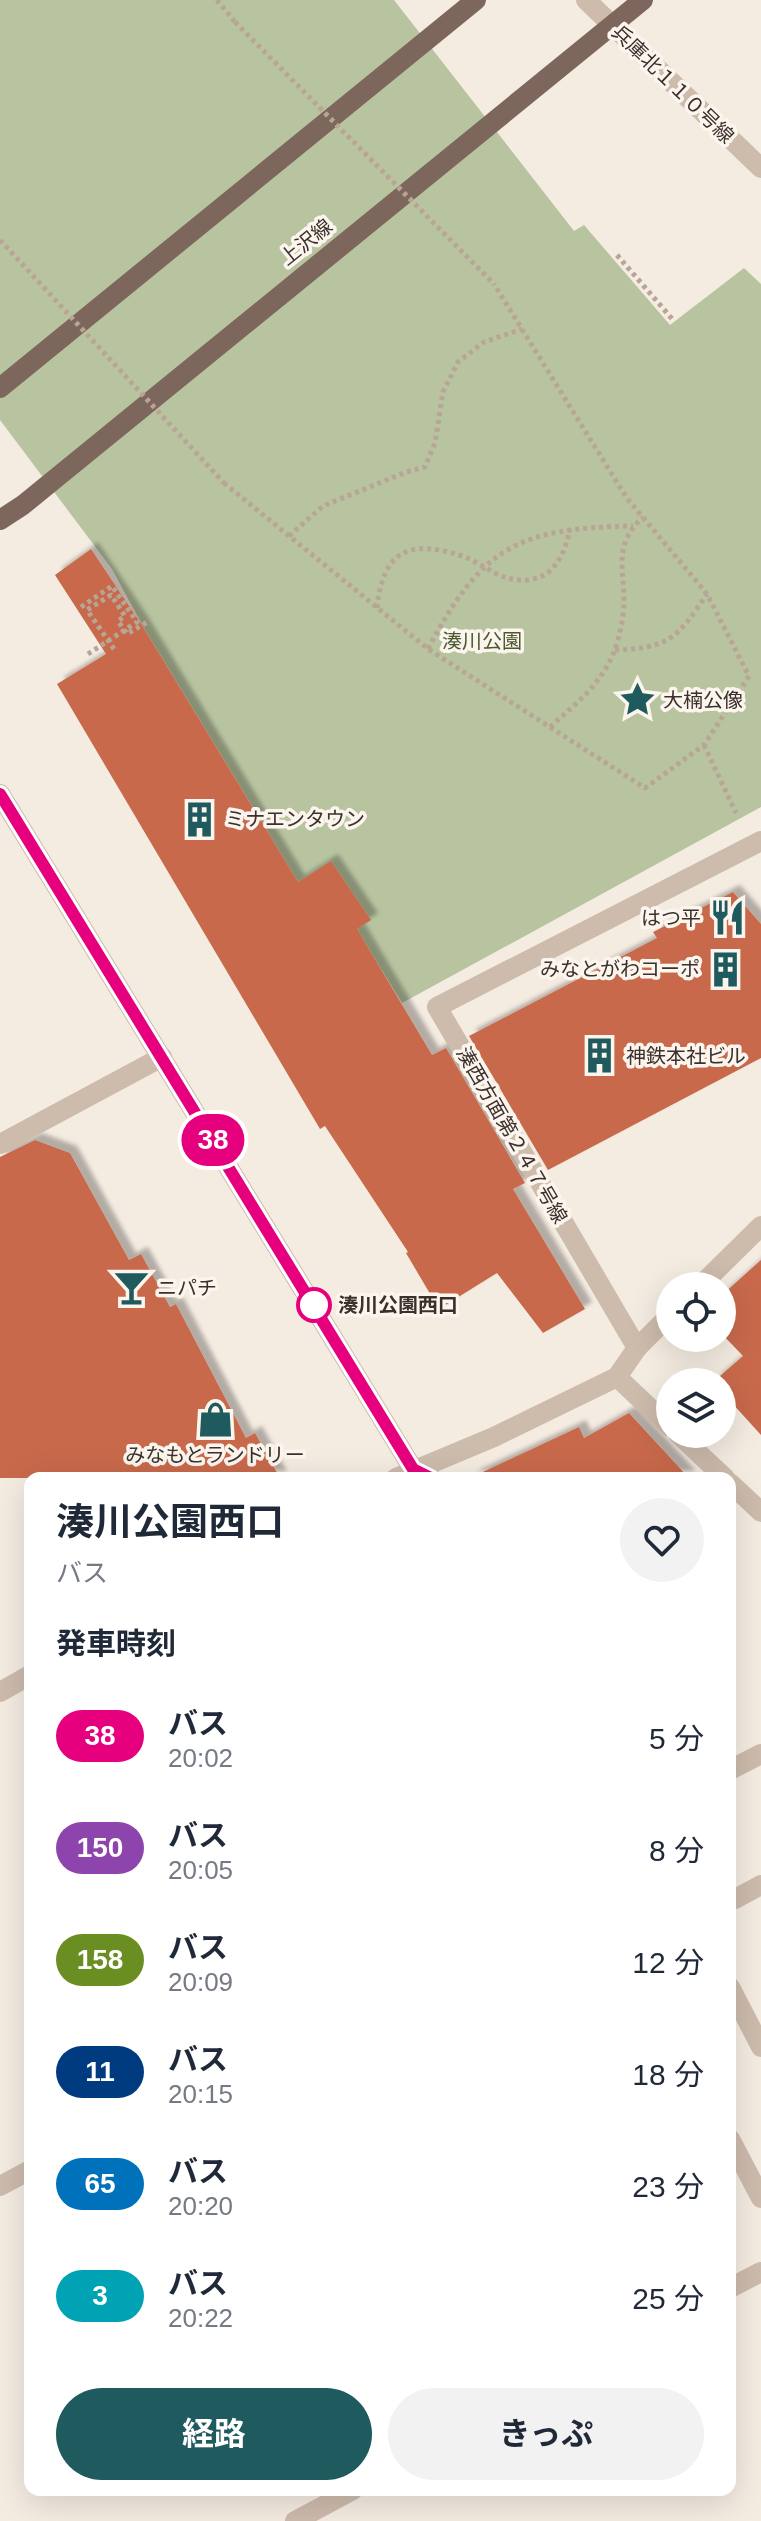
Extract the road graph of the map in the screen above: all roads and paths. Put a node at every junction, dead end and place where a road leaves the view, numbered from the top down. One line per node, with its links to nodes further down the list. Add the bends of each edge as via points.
1 (217, 0): 10 (path, bridge, via 494,284)
2 (476, 0): 11 (main road)
3 (586, 0): 5 (street, 兵庫北１１０号線)
4 (643, 0): 5 (main road, 上沢線)
5 (612, 26): 6 (street, 兵庫北１１０号線); 13 (main road, 上沢線)
6 (761, 168)
7 (0, 240): 16 (path, bridge, via 224,483)
8 (617, 255): 9 (path)
9 (674, 321)
10 (522, 329): 12 (path); 16 (path, via 484,342 458,362 443,392 435,443 425,467 323,506)
11 (0, 388)
12 (643, 517): 14 (path); 18 (path)
13 (0, 520)
14 (633, 526): 15 (path); 25 (path, via 620,561 624,605)
15 (570, 529): 17 (path, via 515,544); 17 (path, via 557,567 533,579 507,578)
16 (289, 536): 20 (path)
17 (484, 566): 20 (path, via 438,551 417,549 398,555 379,584); 24 (path, via 447,613)
18 (707, 594): 25 (path, via 668,642); 28 (path, via 749,676)
19 (81, 607): 22 (path, via 112,586 137,622)
20 (377, 608): 24 (path)
21 (149, 621): 22 (path, via 127,634 118,621 125,616 111,595 87,610)
22 (108, 641): 23 (path); 26 (path)
23 (114, 649)
24 (428, 649): 27 (path)
25 (615, 650): 27 (path, via 598,681)
26 (88, 654)
27 (550, 727): 28 (path, via 645,788)
28 (704, 745): 30 (path)
29 (0, 794): 32 (street)
30 (739, 819)
31 (758, 843): 37 (street, 湊西方面第２４７号線, via 437,1007)
32 (162, 1057): 33 (street); 41 (street)
33 (0, 1144)
34 (761, 1226): 35 (street)
35 (714, 1272)
36 (656, 1329): 37 (street)
37 (637, 1348): 38 (street)
38 (617, 1377): 39 (street); 42 (street)
39 (656, 1414)
40 (693, 1448): 43 (street)
41 (411, 1472)
42 (421, 1472)
43 (719, 1472)
44 (736, 1489): 45 (street)
45 (761, 1512)
46 (24, 1678): 47 (street)
47 (0, 1692)
48 (761, 1754): 49 (street)
49 (736, 1767)
50 (761, 1885): 51 (street)
51 (736, 1898)
52 (736, 1999): 53 (street)
53 (761, 2047)
54 (736, 2150): 57 (street)
55 (24, 2173): 56 (street)
56 (0, 2186)
57 (761, 2198)
58 (761, 2272): 59 (street)
59 (736, 2285)
60 (342, 2496): 61 (street)
61 (295, 2521)

